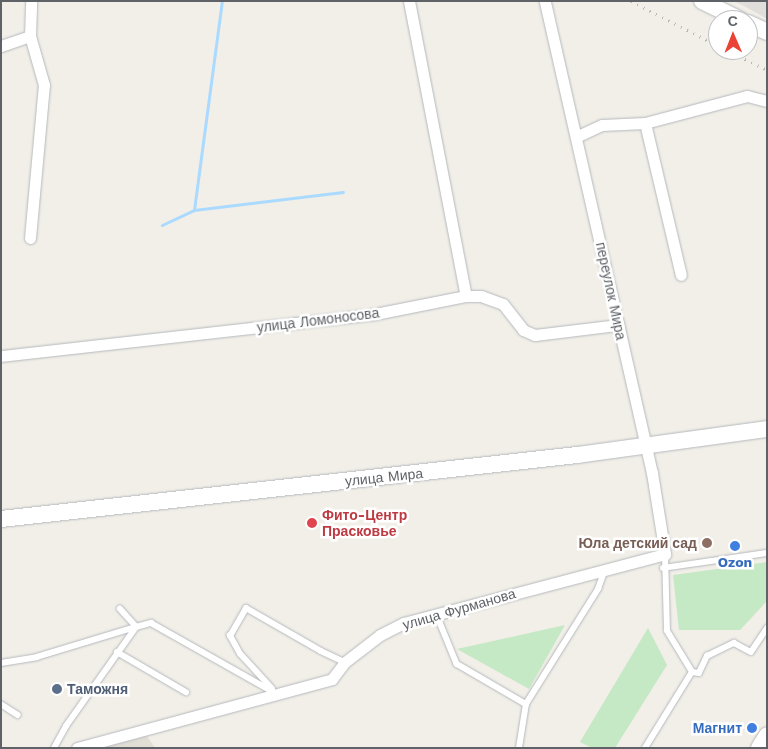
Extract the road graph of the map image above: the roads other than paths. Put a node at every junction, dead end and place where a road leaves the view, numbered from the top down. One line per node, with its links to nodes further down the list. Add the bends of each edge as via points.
1 (31, 1): 6 (street)
2 (409, 1): 13 (street)
3 (545, 1): 10 (street, переулок Мира, via 569,110)
4 (713, 3): 5 (main road)
5 (725, 10)
6 (30, 36): 7 (street); 11 (street, via 44,85)
7 (1, 46)
8 (767, 101): 9 (street, via 748,96)
9 (645, 123): 10 (street, via 602,125); 12 (street)
10 (578, 136): 14 (street, переулок Мира)
11 (30, 238)
12 (682, 274)
13 (466, 296): 14 (street, улица Ломоносова, via 481,296 504,304 524,330 535,335); 15 (street, улица Ломоносова, via 375,314)
14 (618, 325): 17 (street, переулок Мира)
15 (1, 356)
16 (767, 429): 17 (main road, улица Мира)
17 (644, 446): 18 (main road, улица Мира); 20 (street, via 652,473)
18 (1, 519)
19 (767, 553): 22 (lane)
20 (665, 554): 21 (street, улица Фурманова); 22 (lane)
21 (606, 568): 24 (street, улица Фурманова); 34 (lane, via 598,589)
22 (663, 568): 30 (lane, via 667,631)
23 (120, 609): 25 (lane)
24 (437, 615): 29 (street, улица Фурманова, via 380,635); 34 (lane, via 440,629 457,664)
25 (136, 627): 27 (lane); 28 (lane, via 37,657); 32 (lane, via 151,623)
26 (767, 628): 30 (lane, via 751,652 734,643 708,656 699,673)
27 (117, 652): 31 (lane); 37 (lane)
28 (1, 662)
29 (345, 662): 32 (street, улица Фурманова, via 332,680); 32 (lane, via 246,608 230,636 240,654)
30 (692, 672): 40 (lane)
31 (186, 692)
32 (275, 692): 38 (street, улица Фурманова)
33 (1, 704): 35 (lane)
34 (526, 704): 39 (lane)
35 (18, 715)
36 (767, 735): 41 (main road)
37 (54, 748)
38 (77, 748)
39 (519, 748)
40 (644, 748)
41 (759, 748)

